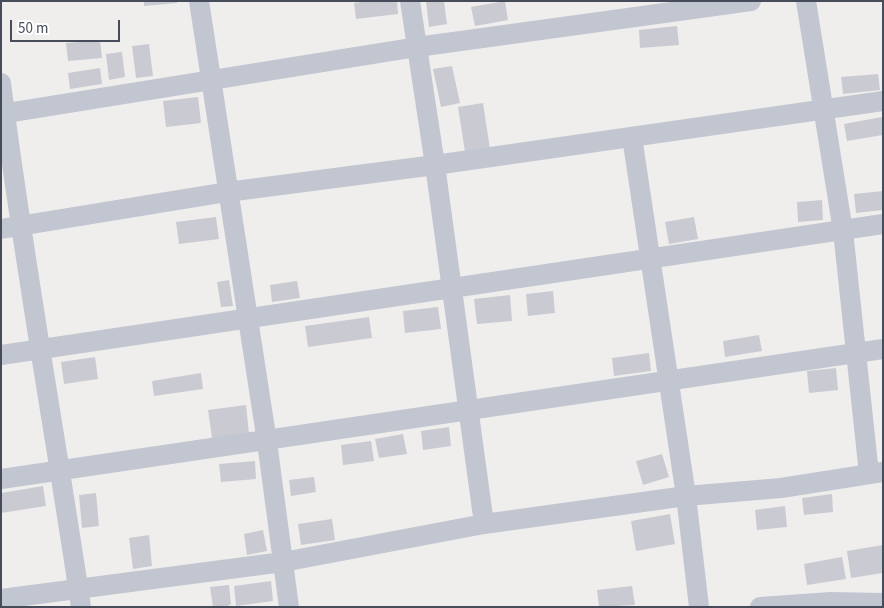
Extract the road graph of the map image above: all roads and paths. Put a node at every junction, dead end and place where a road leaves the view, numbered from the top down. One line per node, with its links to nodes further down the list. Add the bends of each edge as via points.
1 (199, 1): 6 (street)
2 (410, 1): 5 (street)
3 (751, 1): 5 (street)
4 (806, 1): 9 (street)
5 (417, 47): 6 (street); 12 (street)
6 (211, 81): 10 (street); 13 (street)
7 (1, 83): 10 (street)
8 (883, 101): 9 (street)
9 (823, 110): 11 (street); 17 (street)
10 (3, 113): 15 (street)
11 (632, 138): 12 (street); 18 (street)
12 (435, 165): 13 (street); 19 (street)
13 (227, 192): 15 (street); 20 (street)
14 (883, 224): 17 (street)
15 (22, 226): 16 (street); 21 (street)
16 (1, 229)
17 (842, 230): 18 (street); 23 (street)
18 (648, 259): 19 (street); 25 (street)
19 (451, 288): 20 (street); 26 (street)
20 (247, 320): 21 (street); 27 (street)
21 (42, 349): 24 (street); 28 (street)
22 (883, 349): 23 (street)
23 (855, 353): 25 (street); 29 (street)
24 (1, 355)
25 (668, 381): 26 (street); 31 (street)
26 (468, 408): 27 (street); 32 (street)
27 (267, 442): 28 (street); 33 (street)
28 (60, 471): 30 (street); 34 (street)
29 (876, 473): 31 (street, via 781,488)
30 (1, 479)
31 (686, 496): 32 (street); 38 (street)
32 (484, 524): 33 (street)
33 (283, 562): 34 (street); 37 (street)
34 (80, 598): 35 (street)
35 (1, 599)
36 (883, 603): 39 (street, via 831,602)
37 (289, 607)
38 (699, 607)
39 (760, 607)

